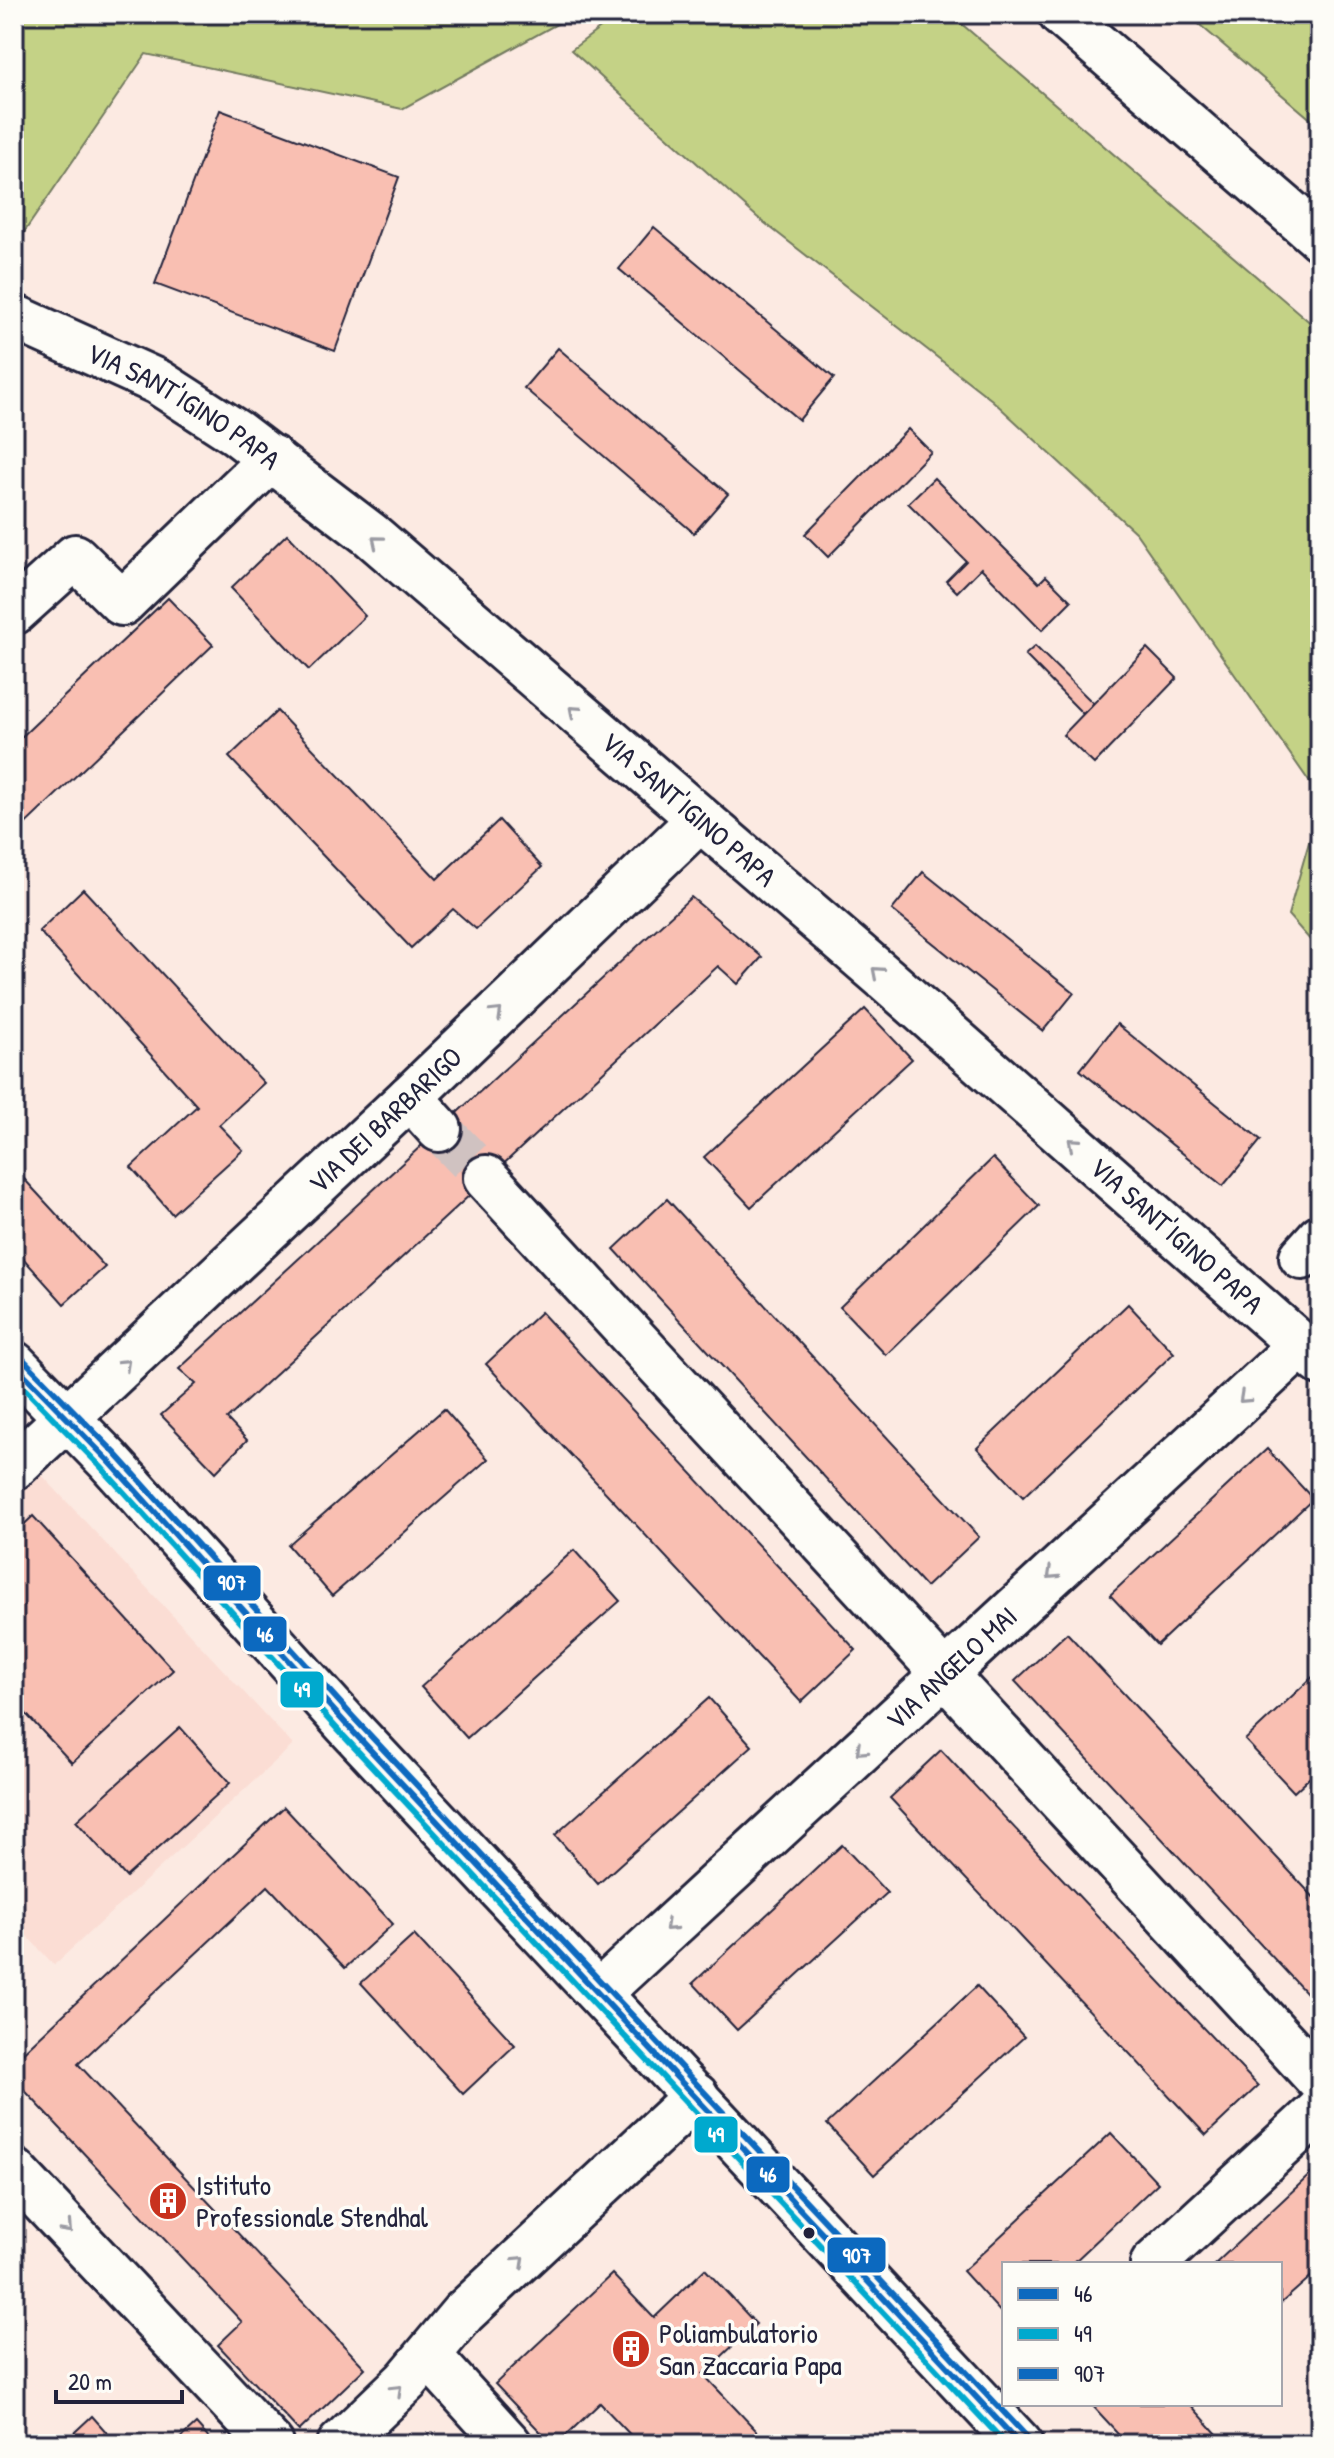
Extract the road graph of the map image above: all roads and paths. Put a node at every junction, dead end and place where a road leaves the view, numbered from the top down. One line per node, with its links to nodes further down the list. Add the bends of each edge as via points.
1 (1061, 14): 2 (street)
2 (1320, 238)
3 (14, 317): 4 (street, VIA SANT'IGINO PAPA, via 158,382)
4 (272, 458): 5 (street, via 122,603 75,557); 6 (street, VIA SANT'IGINO PAPA, one-way to 4, via 371,535)
5 (14, 612)
6 (700, 819): 7 (street, VIA DEI BARBARIGO, one-way to 6); 10 (street, VIA SANT'IGINO PAPA, one-way to 6)
7 (410, 1097): 8 (street); 12 (street, VIA DEI BARBARIGO, one-way to 7)
8 (439, 1129)
9 (486, 1178): 14 (street)
10 (1311, 1353): 14 (street, VIA ANGELO MAI, one-way to 14)
11 (14, 1364): 12 (street)
12 (68, 1417): 13 (street, VIA DEI BARBARIGO); 15 (street, via 346,1724)
13 (14, 1467)
14 (945, 1672): 15 (street, VIA ANGELO MAI, one-way to 15); 16 (street)
15 (600, 1992): 17 (street)
16 (1320, 2081)
17 (696, 2096): 21 (street, one-way to 17, via 463,2313); 22 (street)
18 (1320, 2110): 20 (street)
19 (16, 2178): 23 (street, one-way to 23)
20 (1155, 2262)
21 (429, 2356): 24 (street, one-way to 21); 25 (street)
22 (1005, 2420)
23 (271, 2444)
24 (340, 2444)
25 (509, 2444)

